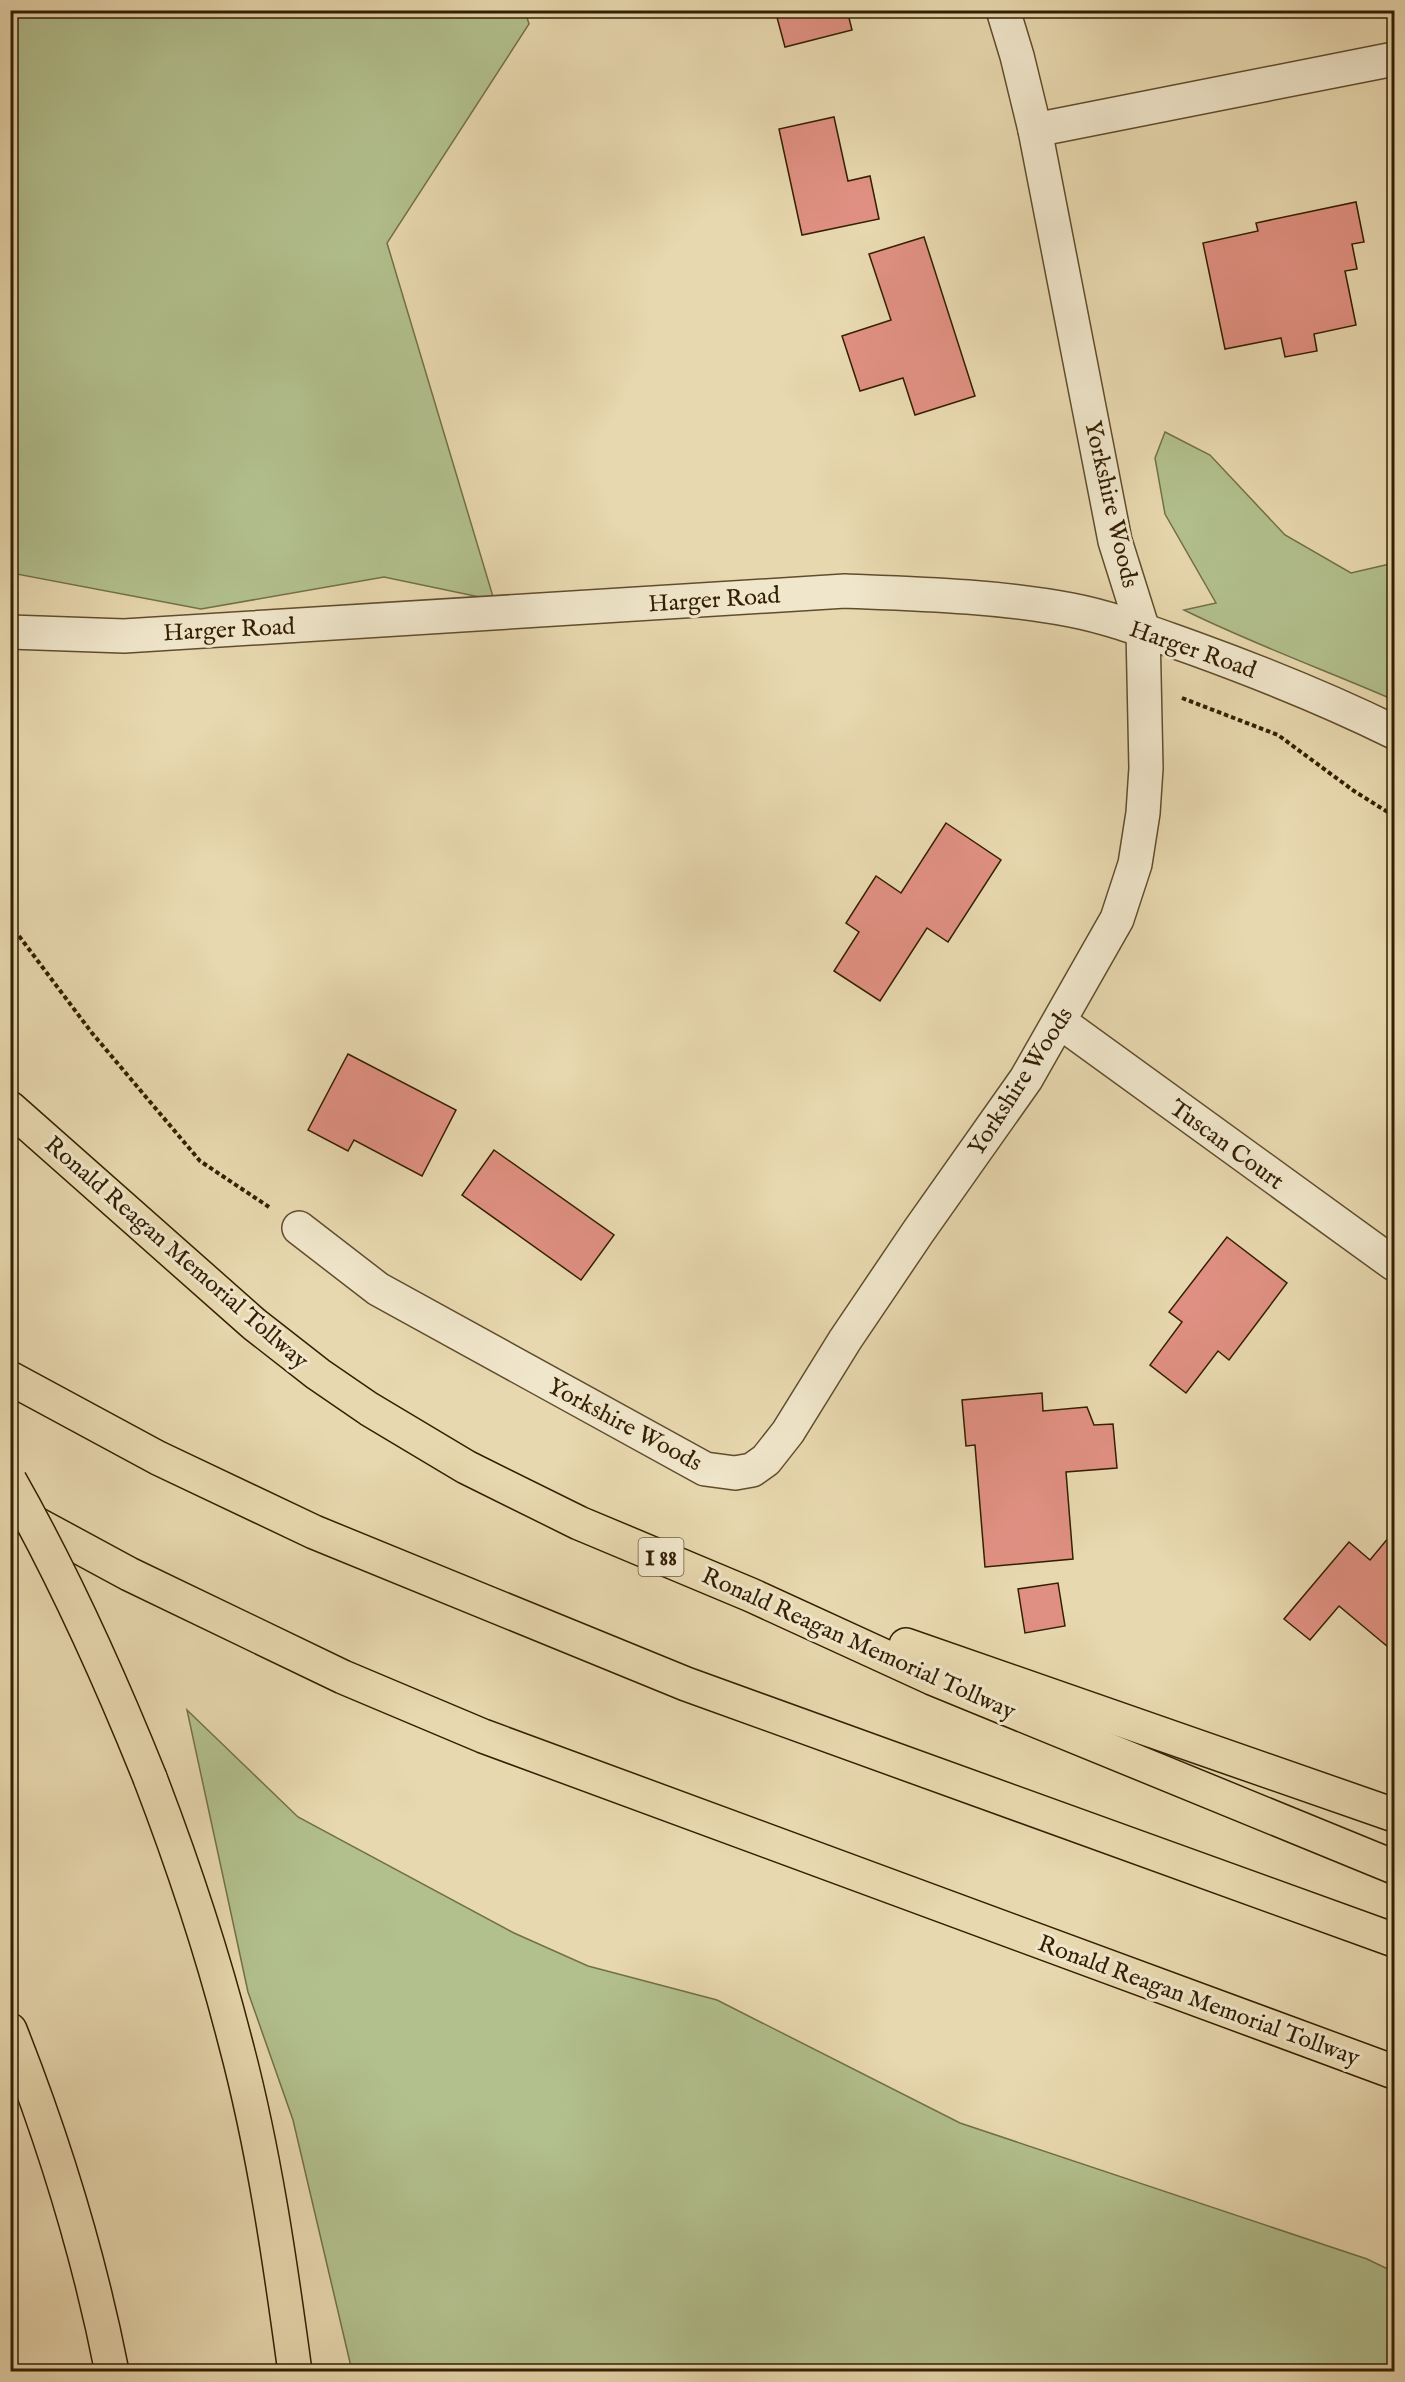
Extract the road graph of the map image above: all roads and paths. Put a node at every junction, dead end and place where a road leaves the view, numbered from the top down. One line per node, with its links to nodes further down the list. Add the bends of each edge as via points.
1 (1003, 10): 3 (street, Yorkshire Woods)
2 (1395, 59): 3 (street)
3 (1035, 130): 4 (street, Yorkshire Woods, via 1115,541)
4 (1143, 630): 5 (street, Harger Road, via 1072,610 924,594 845,591 124,636); 7 (street, Harger Road, via 1267,675); 10 (street, Yorkshire Woods, via 1146,768 1135,864 1118,919)
5 (10, 632)
6 (1179, 697): 8 (path, via 1278,735 1353,791)
7 (1395, 732)
8 (1395, 816)
9 (10, 924): 12 (path, via 92,1033 200,1161)
10 (1060, 1023): 12 (street, Yorkshire Woods, via 1026,1079 845,1340 788,1432 766,1460 752,1470 735,1473 705,1469 378,1289); 13 (street, Tuscan Court)
11 (10, 1108): 17 (highway, Ronald Reagan Memorial Tollway / I 88, via 254,1324 369,1409 519,1494)
12 (299, 1228)
13 (1395, 1264)
14 (10, 1378): 20 (highway, via 158,1458 314,1532 686,1684)
15 (10, 1481): 24 (highway, bridge, via 75,1607 150,1778 198,1913 236,2042 255,2128 273,2219)
16 (10, 1510): 22 (highway, Ronald Reagan Memorial Tollway, via 129,1574 343,1677 483,1736)
17 (751, 1595): 18 (highway); 19 (highway, Ronald Reagan Memorial Tollway / I 88, via 932,1678)
18 (1395, 1815)
19 (1395, 1867)
20 (1395, 1940)
21 (10, 2030): 23 (highway, via 69,2198)
22 (1395, 2072)
23 (112, 2372)
24 (295, 2372)

